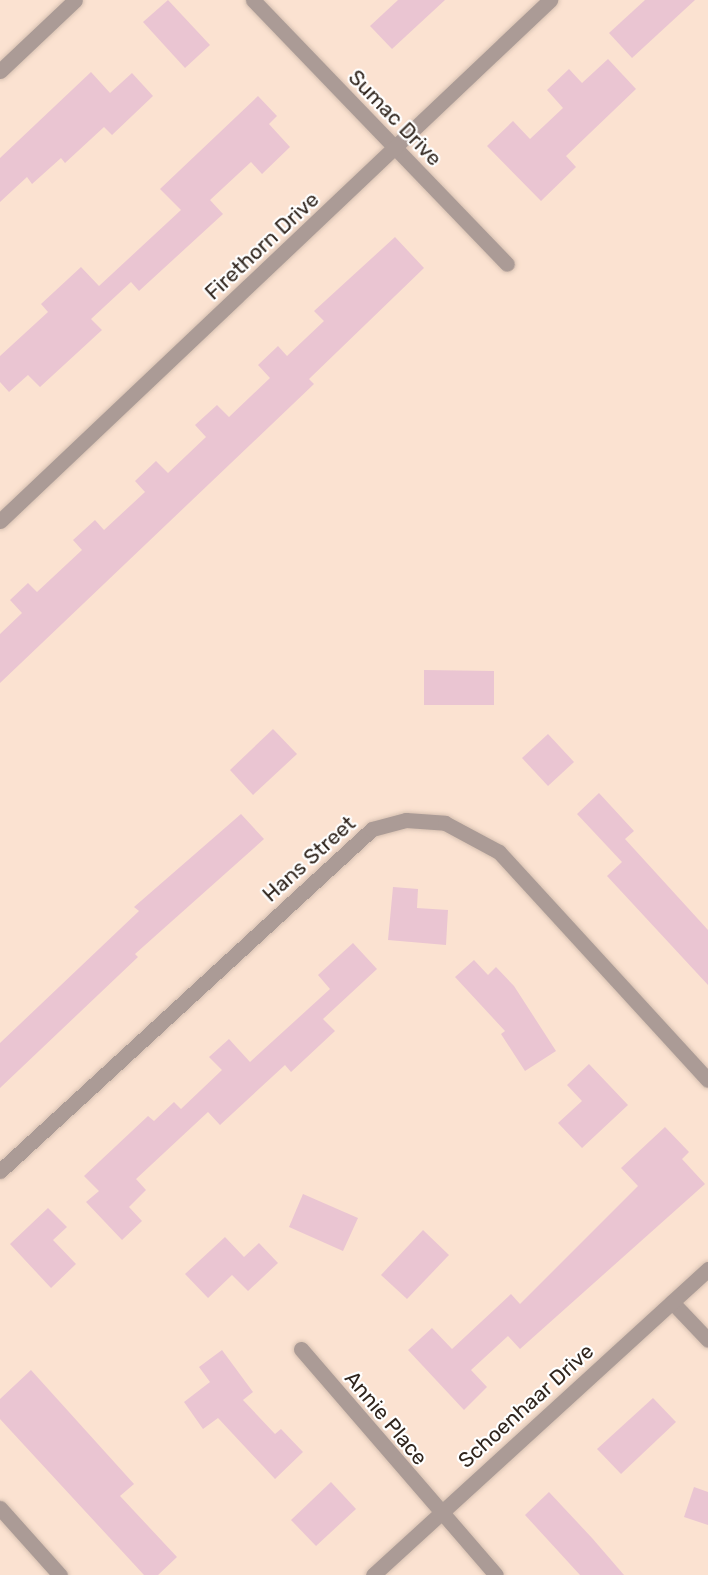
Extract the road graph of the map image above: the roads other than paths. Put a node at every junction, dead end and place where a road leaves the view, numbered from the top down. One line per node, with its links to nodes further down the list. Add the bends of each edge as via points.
1 (75, 0): 4 (street)
2 (253, 0): 5 (street, Sumac Drive)
3 (550, 0): 5 (street, Firethorn Drive)
4 (0, 71)
5 (395, 149): 6 (street, Sumac Drive); 7 (street, Firethorn Drive)
6 (507, 264)
7 (0, 521)
8 (708, 1080): 9 (street, Hans Street, via 499,852 445,823 406,820 372,829)
9 (0, 1171)
10 (708, 1269): 11 (street, Schoenhaar Drive)
11 (672, 1302): 12 (street); 15 (street, Schoenhaar Drive)
12 (708, 1340)
13 (301, 1349): 15 (street, Annie Place)
14 (0, 1508): 16 (street)
15 (440, 1514): 17 (street, Schoenhaar Drive); 18 (street, Annie Place)
16 (60, 1575)
17 (373, 1575)
18 (496, 1575)

